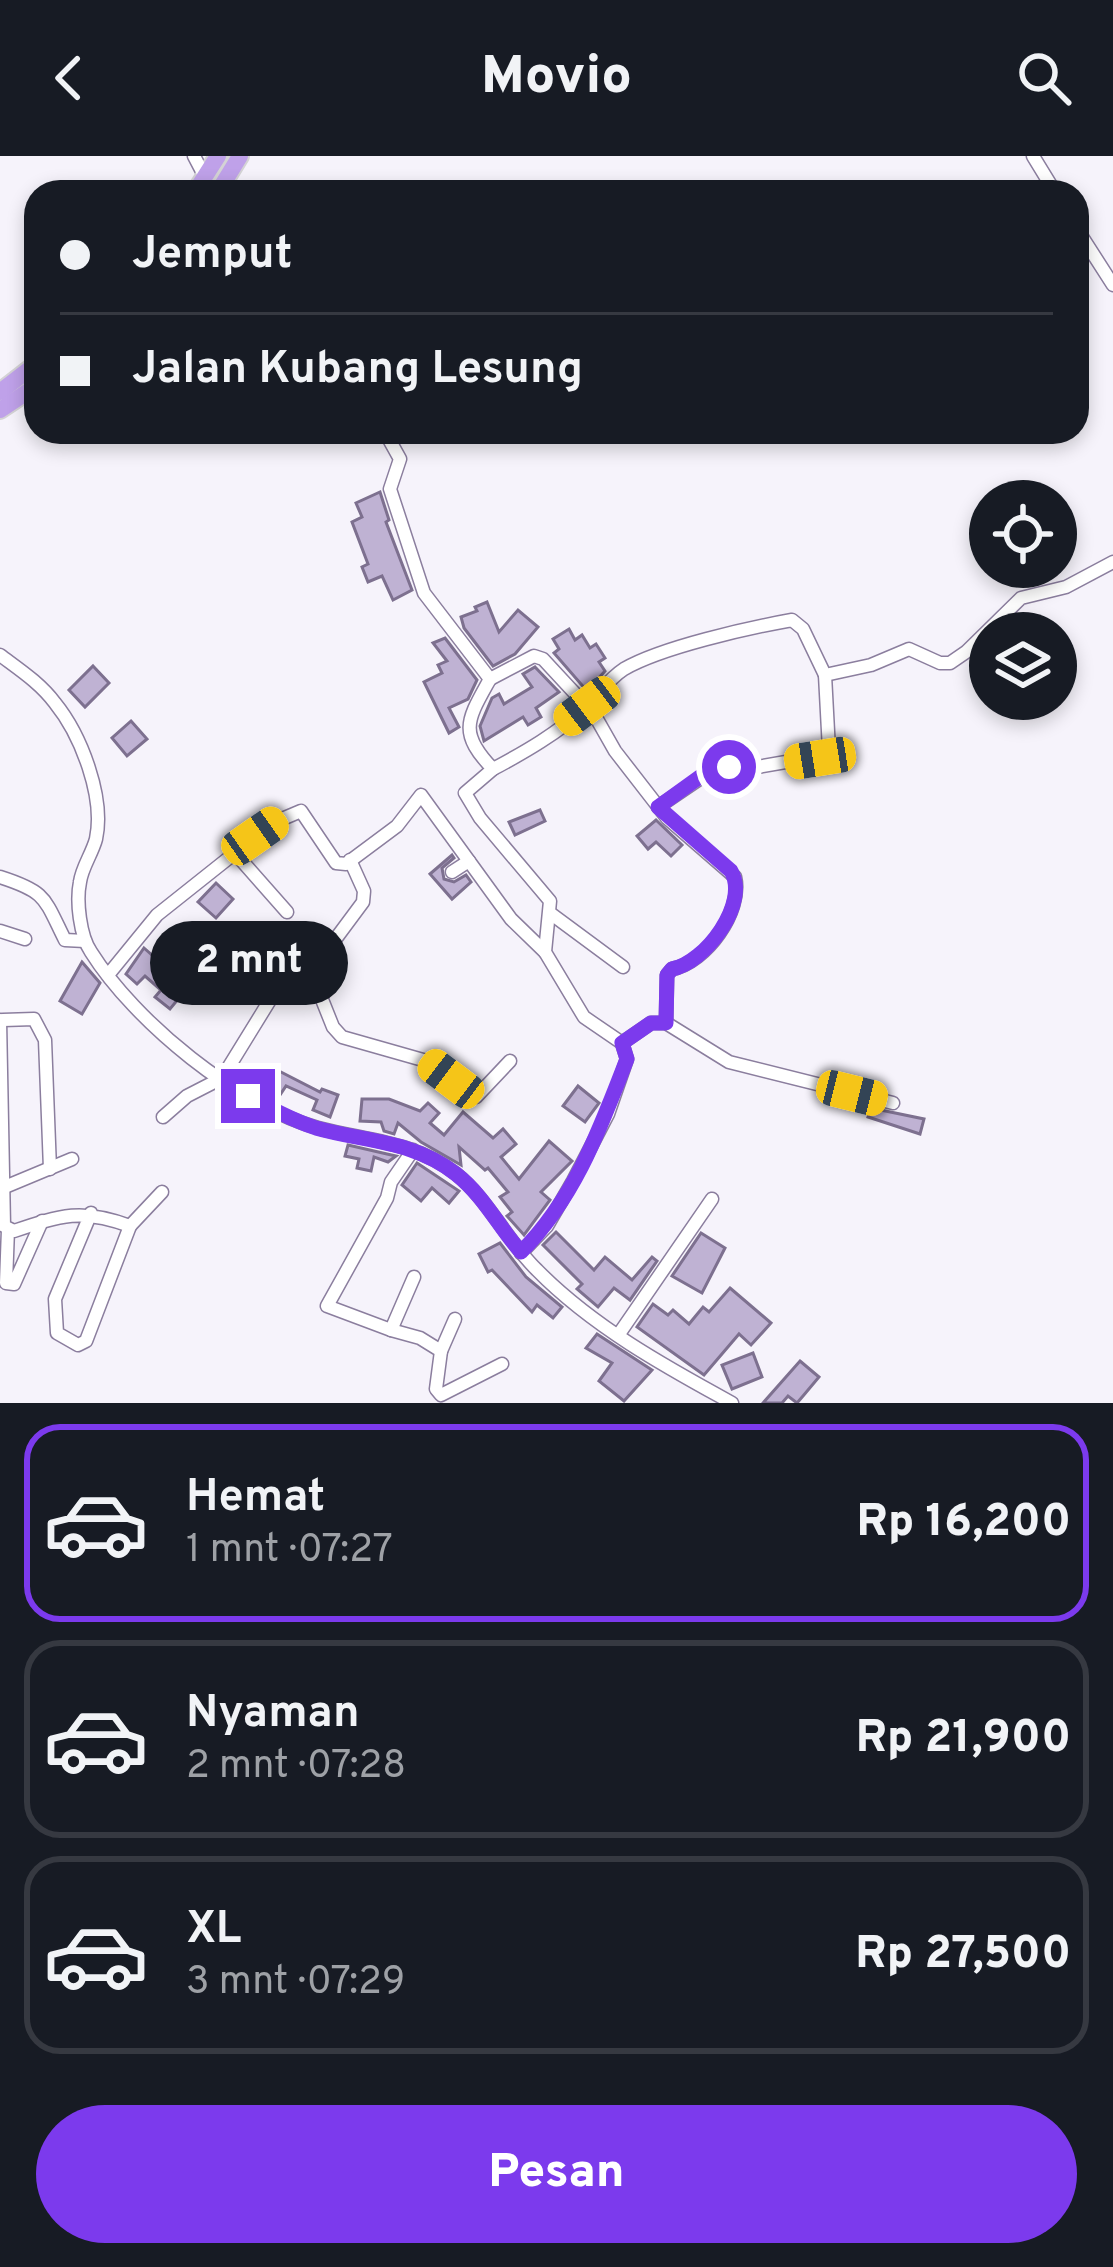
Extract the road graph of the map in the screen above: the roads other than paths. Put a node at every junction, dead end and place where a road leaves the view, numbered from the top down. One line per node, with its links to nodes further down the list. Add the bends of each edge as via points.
1 (240, 156): 2 (highway)
2 (214, 180)
3 (1089, 248): 4 (street)
4 (1113, 285)
5 (24, 373): 6 (highway)
6 (0, 392)
7 (392, 444): 11 (street, via 400,459 390,489 424,593)
8 (1113, 562): 10 (street, via 1066,587 1021,598 950,663 909,649)
9 (0, 656): 24 (street, via 54,701 92,784 99,817 79,890)
10 (825, 675): 12 (street, via 792,620 628,667); 14 (street, via 826,755 746,770 717,766)
11 (490, 680): 12 (street, via 538,656); 13 (street, via 468,732)
12 (587, 706): 13 (street); 14 (street)
13 (493, 769): 21 (street, via 465,793 550,901)
14 (658, 807): 30 (street, via 738,884 727,919 700,957 667,975)
15 (235, 853): 16 (street, via 301,811 335,863); 20 (street); 28 (street, via 157,915)
16 (350, 860): 17 (street, via 397,826 421,795); 27 (street, via 363,902)
17 (470, 861): 18 (street); 25 (street)
18 (452, 872)
19 (0, 877): 24 (street, via 35,888 65,940)
20 (287, 912)
21 (550, 913): 25 (street); 26 (street)
22 (0, 931): 23 (street)
23 (25, 939)
24 (85, 940): 28 (street)
25 (545, 952): 31 (street, via 584,1017)
26 (623, 967)
27 (311, 972): 32 (street, via 342,1037 423,1060 476,1097); 33 (street, via 303,962 292,966)
28 (108, 975): 33 (street)
29 (2, 1020): 38 (street, via 34,1019 44,1040); 39 (street)
30 (666, 1023): 31 (street, via 651,1023); 34 (street, via 729,1062)
31 (622, 1043): 46 (street, via 627,1059 603,1126 554,1216)
32 (510, 1061)
33 (222, 1078): 35 (street); 36 (street, via 315,1127)
34 (893, 1103)
35 (163, 1117)
36 (413, 1150): 46 (street, via 482,1198); 49 (street, via 327,1304)
37 (72, 1159): 38 (street)
38 (50, 1168): 39 (street)
39 (1, 1189): 45 (street)
40 (162, 1192): 44 (street)
41 (712, 1199): 50 (street)
42 (91, 1213): 43 (street); 44 (street); 44 (street, via 53,1304 57,1333 78,1345)
43 (42, 1221): 45 (street); 45 (street, via 14,1284 6,1283)
44 (130, 1226)
45 (8, 1229)
46 (521, 1252): 50 (street)
47 (414, 1277): 49 (street)
48 (455, 1319): 51 (street)
49 (391, 1330): 51 (street)
50 (619, 1334): 53 (street)
51 (441, 1352): 52 (street, via 441,1395)
52 (502, 1364)
53 (732, 1403)

